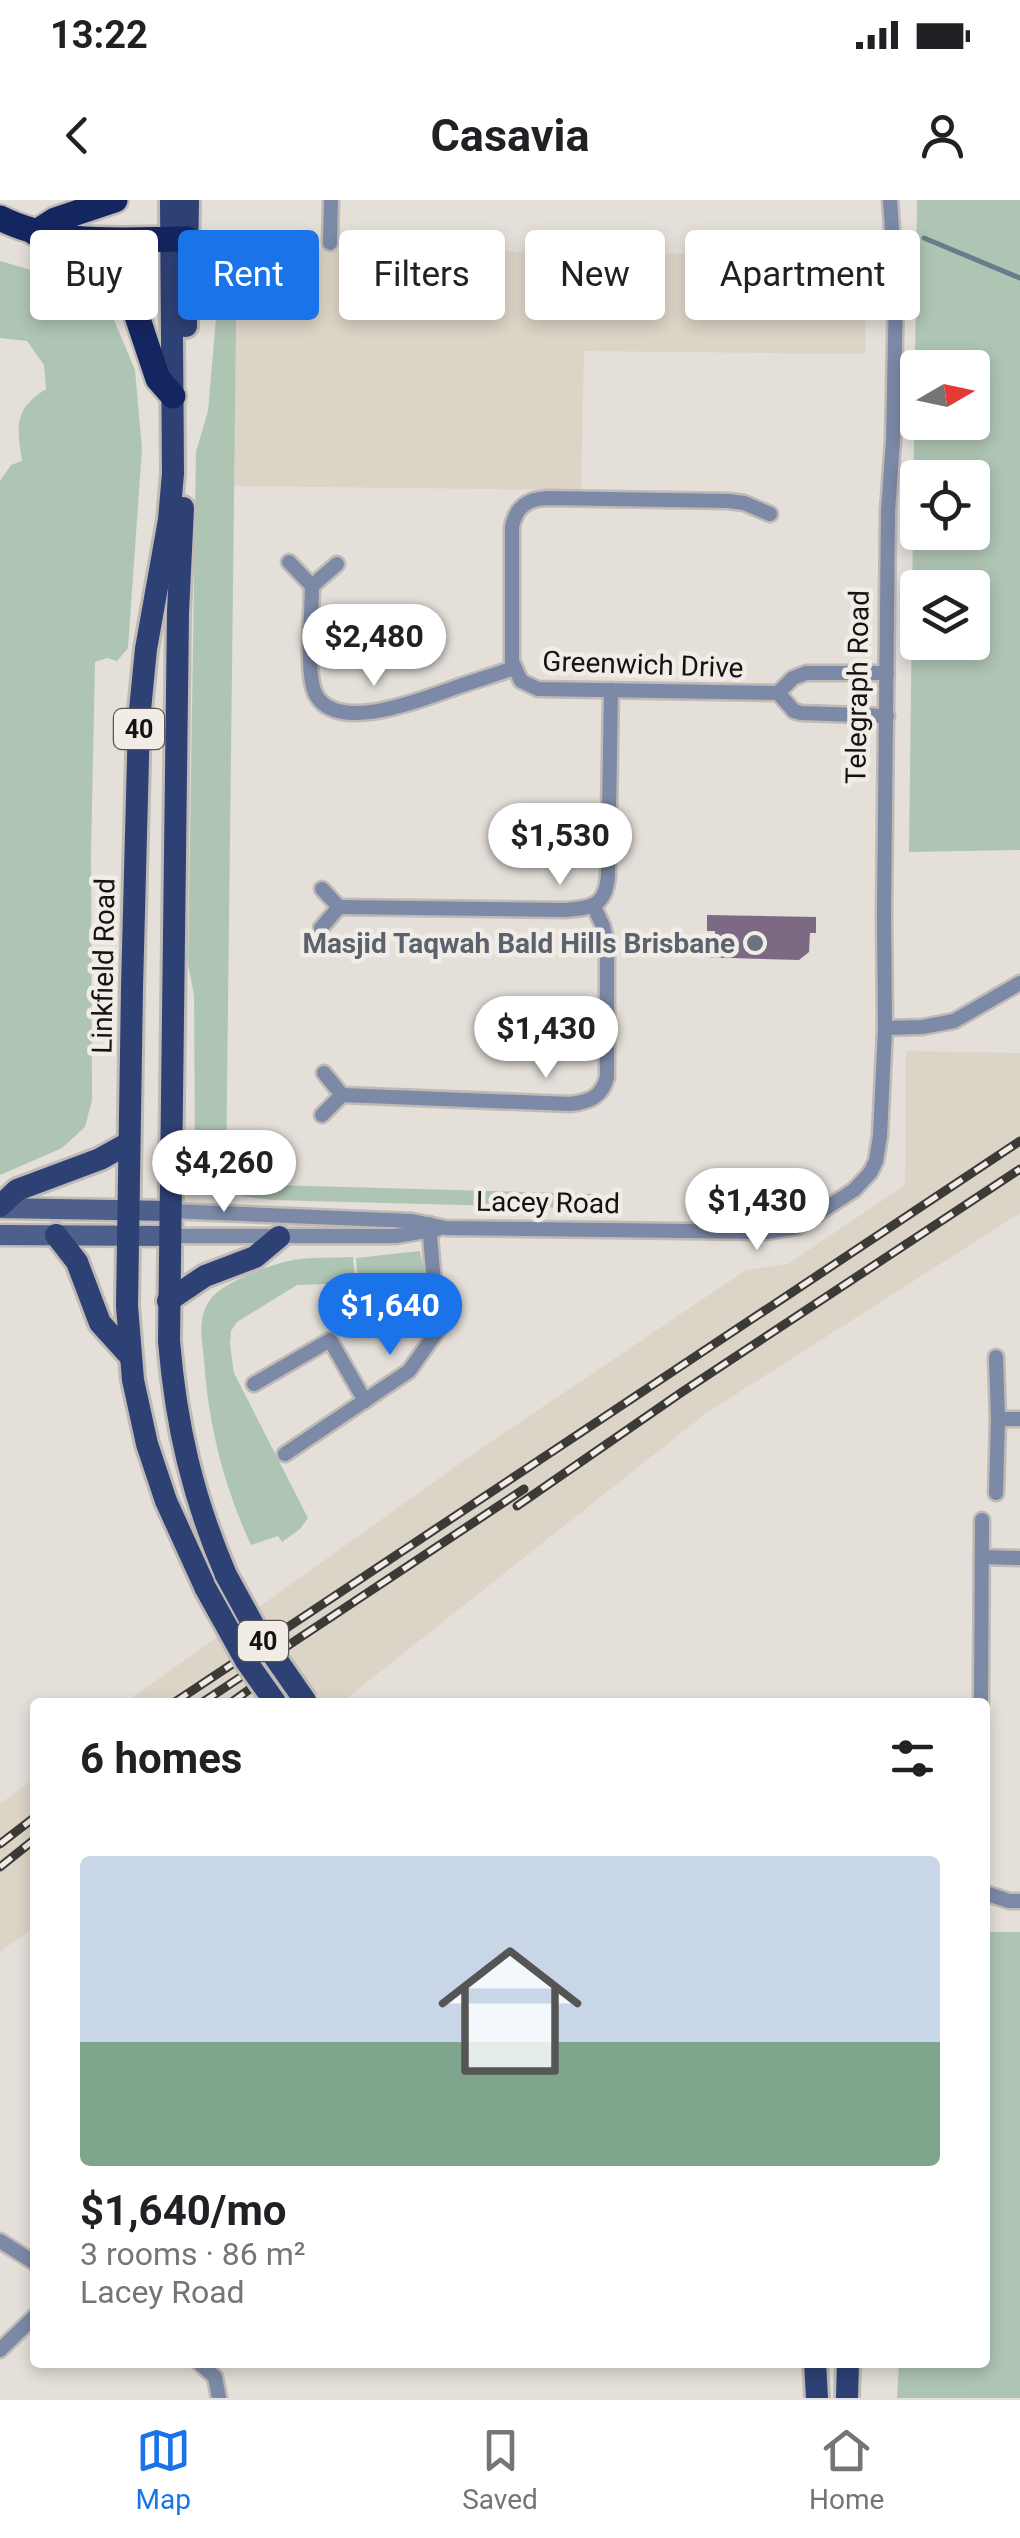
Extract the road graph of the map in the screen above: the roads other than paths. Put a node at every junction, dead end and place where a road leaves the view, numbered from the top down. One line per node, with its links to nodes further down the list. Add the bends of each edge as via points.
1 (115, 200): 7 (highway)
2 (171, 200): 11 (main road, Linkfield Road / 40)
3 (188, 200): 8 (main road, Linkfield Road / 40)
4 (331, 200): 12 (street)
5 (890, 200): 23 (street, Telegraph Road, via 896,290)
6 (0, 218): 9 (highway)
7 (39, 230)
8 (182, 230)
9 (30, 231)
10 (0, 236): 13 (highway)
11 (178, 241)
12 (330, 243)
13 (30, 247)
14 (178, 268): 17 (main road, Linkfield Road / 40)
15 (138, 320): 17 (highway, via 158,379)
16 (180, 320): 40 (main road, Linkfield Road / 40)
17 (172, 396): 36 (main road, Linkfield Road / 40, via 171,505 140,720)
18 (770, 514): 22 (street, Greenwich Drive, via 728,501 547,498 524,504 512,527)
19 (288, 562): 21 (street)
20 (337, 564): 21 (street)
21 (312, 586): 22 (street, via 312,681 318,699 332,710 396,708)
22 (514, 668): 24 (street, Greenwich Drive, via 532,688)
23 (886, 673): 25 (street, Greenwich Drive, via 806,674); 26 (street, Telegraph Road)
24 (611, 690): 25 (street, Greenwich Drive); 28 (street, via 608,875 605,895)
25 (778, 692): 26 (street, Greenwich Drive, via 801,713)
26 (886, 716): 32 (street, Telegraph Road)
27 (322, 888): 29 (street)
28 (594, 905): 29 (street); 34 (street, via 607,944 606,1076 594,1098 570,1104)
29 (339, 907): 30 (street)
30 (321, 928)
31 (1020, 982): 32 (street, via 954,1020)
32 (885, 1028): 37 (street, Telegraph Road, via 880,1136)
33 (324, 1073): 34 (street)
34 (342, 1096): 35 (street)
35 (322, 1115)
36 (129, 1143): 38 (main road, via 17,1190); 39 (main road, Linkfield Road / 40)
37 (870, 1173): 41 (street, Lacey Road, via 788,1230)
38 (0, 1207): 39 (street, Lacey Road)
39 (129, 1209): 40 (street, Lacey Road); 44 (main road, Linkfield Road / 40)
40 (170, 1210): 41 (street, Lacey Road, via 412,1220); 45 (main road, Linkfield Road / 40)
41 (429, 1228): 46 (street, Lacey Road, via 396,1236); 51 (street, via 438,1330 409,1371)
42 (0, 1235): 43 (street, Lacey Road)
43 (56, 1235): 44 (street, Lacey Road); 48 (main road, via 77,1262 100,1323)
44 (128, 1236): 45 (street, Lacey Road); 48 (main road, Linkfield Road / 40)
45 (169, 1236): 46 (street, Lacey Road); 47 (main road, Linkfield Road / 40)
46 (279, 1237): 47 (main road, via 255,1258 197,1280)
47 (168, 1301): 60 (main road, Linkfield Road / 40, bridge, via 172,1381 201,1512 226,1576)
48 (130, 1356): 59 (main road, Linkfield Road / 40, bridge, via 166,1500 206,1589)
49 (996, 1356): 52 (street)
50 (254, 1384): 51 (street, via 330,1340)
51 (365, 1401): 54 (street)
52 (998, 1419): 53 (street); 55 (street)
53 (1020, 1419)
54 (284, 1454)
55 (996, 1493)
56 (982, 1520): 57 (street)
57 (982, 1558): 58 (street); 61 (street)
58 (1020, 1558)
59 (273, 1698)
60 (303, 1698)
61 (981, 1698)
62 (990, 1895): 63 (street)
63 (1020, 1901)
64 (0, 2241): 65 (street)
65 (30, 2260)
66 (30, 2321): 67 (street)
67 (0, 2350)
68 (205, 2368): 71 (street, via 215,2377)
69 (816, 2368): 72 (main road)
70 (848, 2368): 73 (main road)
71 (219, 2398)
72 (818, 2398)
73 (848, 2398)

